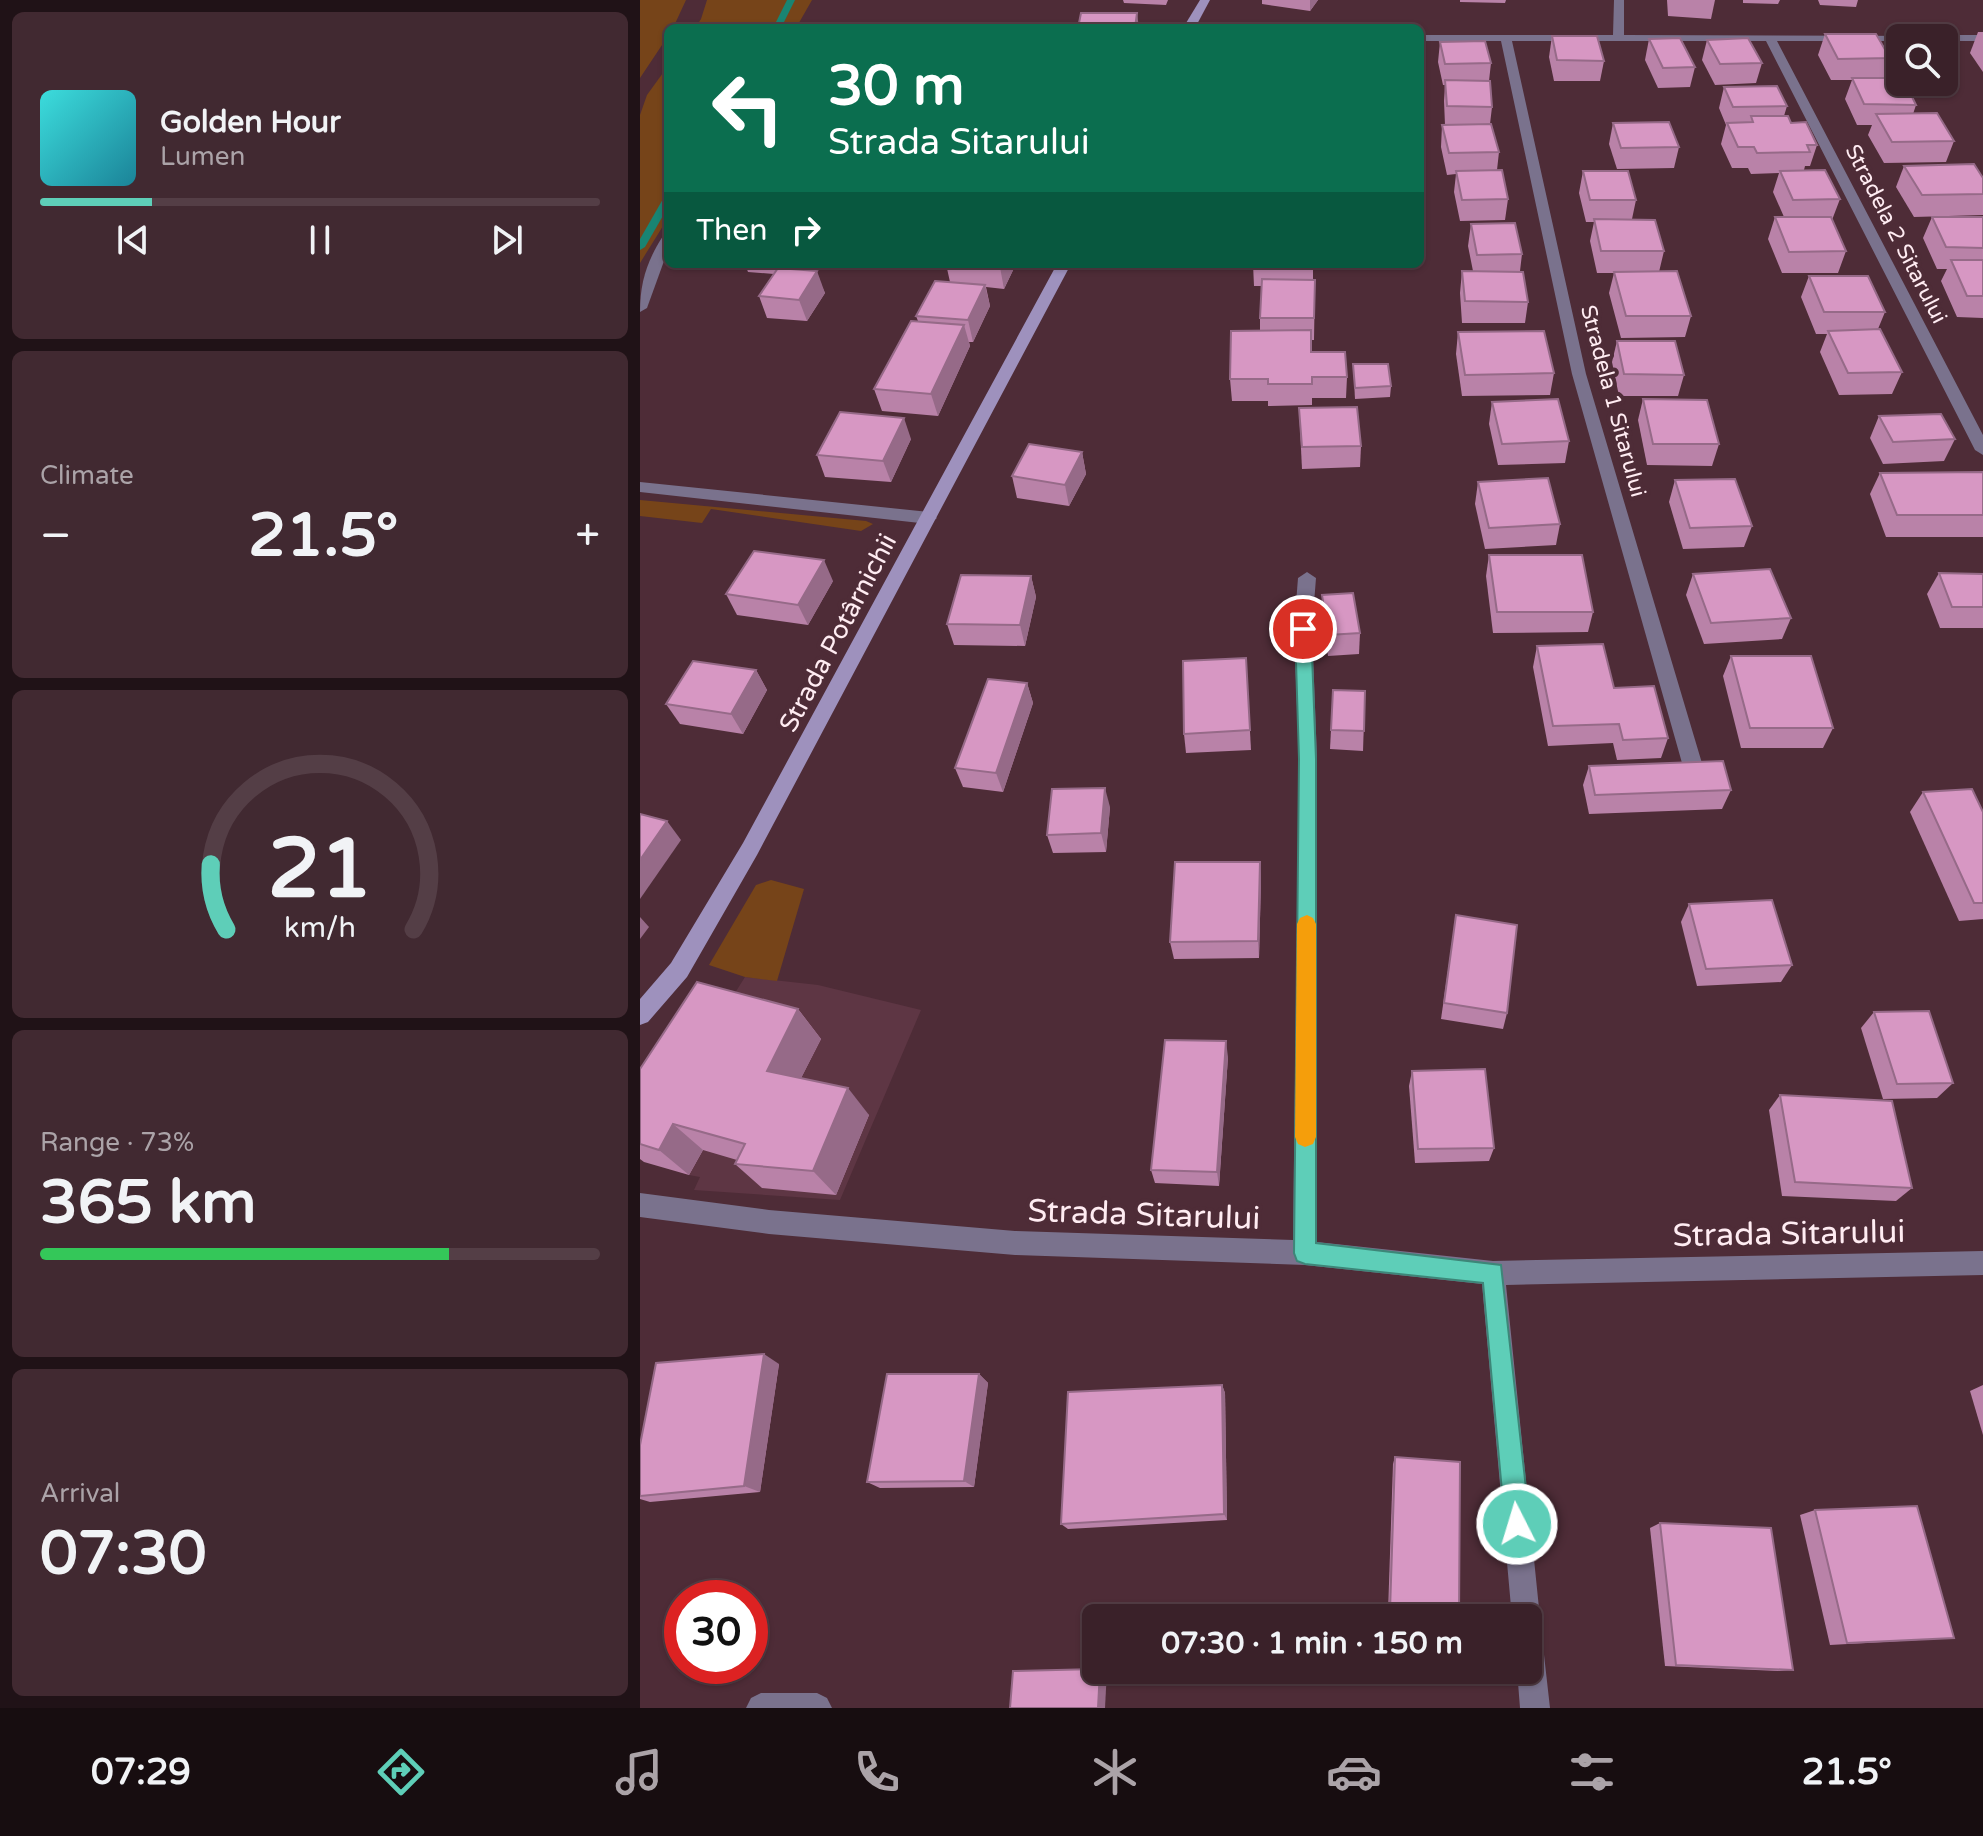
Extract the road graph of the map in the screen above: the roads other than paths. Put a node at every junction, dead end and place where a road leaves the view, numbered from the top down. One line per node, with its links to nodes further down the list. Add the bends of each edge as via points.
1 (1205, 0): 3 (street)
2 (1619, 0): 5 (street)
3 (1191, 24)
4 (1424, 38): 10 (street)
5 (1618, 38): 6 (street); 10 (street)
6 (1770, 38): 7 (street); 14 (street, Stradela 2 Sitarului)
7 (1886, 38)
8 (1958, 38): 9 (street)
9 (1983, 38)
10 (1506, 39): 18 (street, Stradela 1 Sitarului, via 1579,374)
11 (664, 245): 13 (street)
12 (1062, 268): 16 (street, Strada Potârnichii)
13 (640, 308)
14 (1983, 450)
15 (640, 487): 16 (street)
16 (929, 518): 19 (street, Strada Potârnichii, via 743,862 679,970)
17 (1307, 578): 21 (street)
18 (1694, 770)
19 (640, 1015)
20 (640, 1205): 21 (street, Strada Sitarului, via 1015,1243)
21 (1305, 1253): 23 (street, Strada Sitarului)
22 (1983, 1263): 23 (street, Strada Sitarului)
23 (1493, 1273): 24 (street)
24 (1525, 1604)
25 (1533, 1684): 28 (street)
26 (761, 1708): 27 (street)
27 (817, 1708)
28 (1535, 1708)

